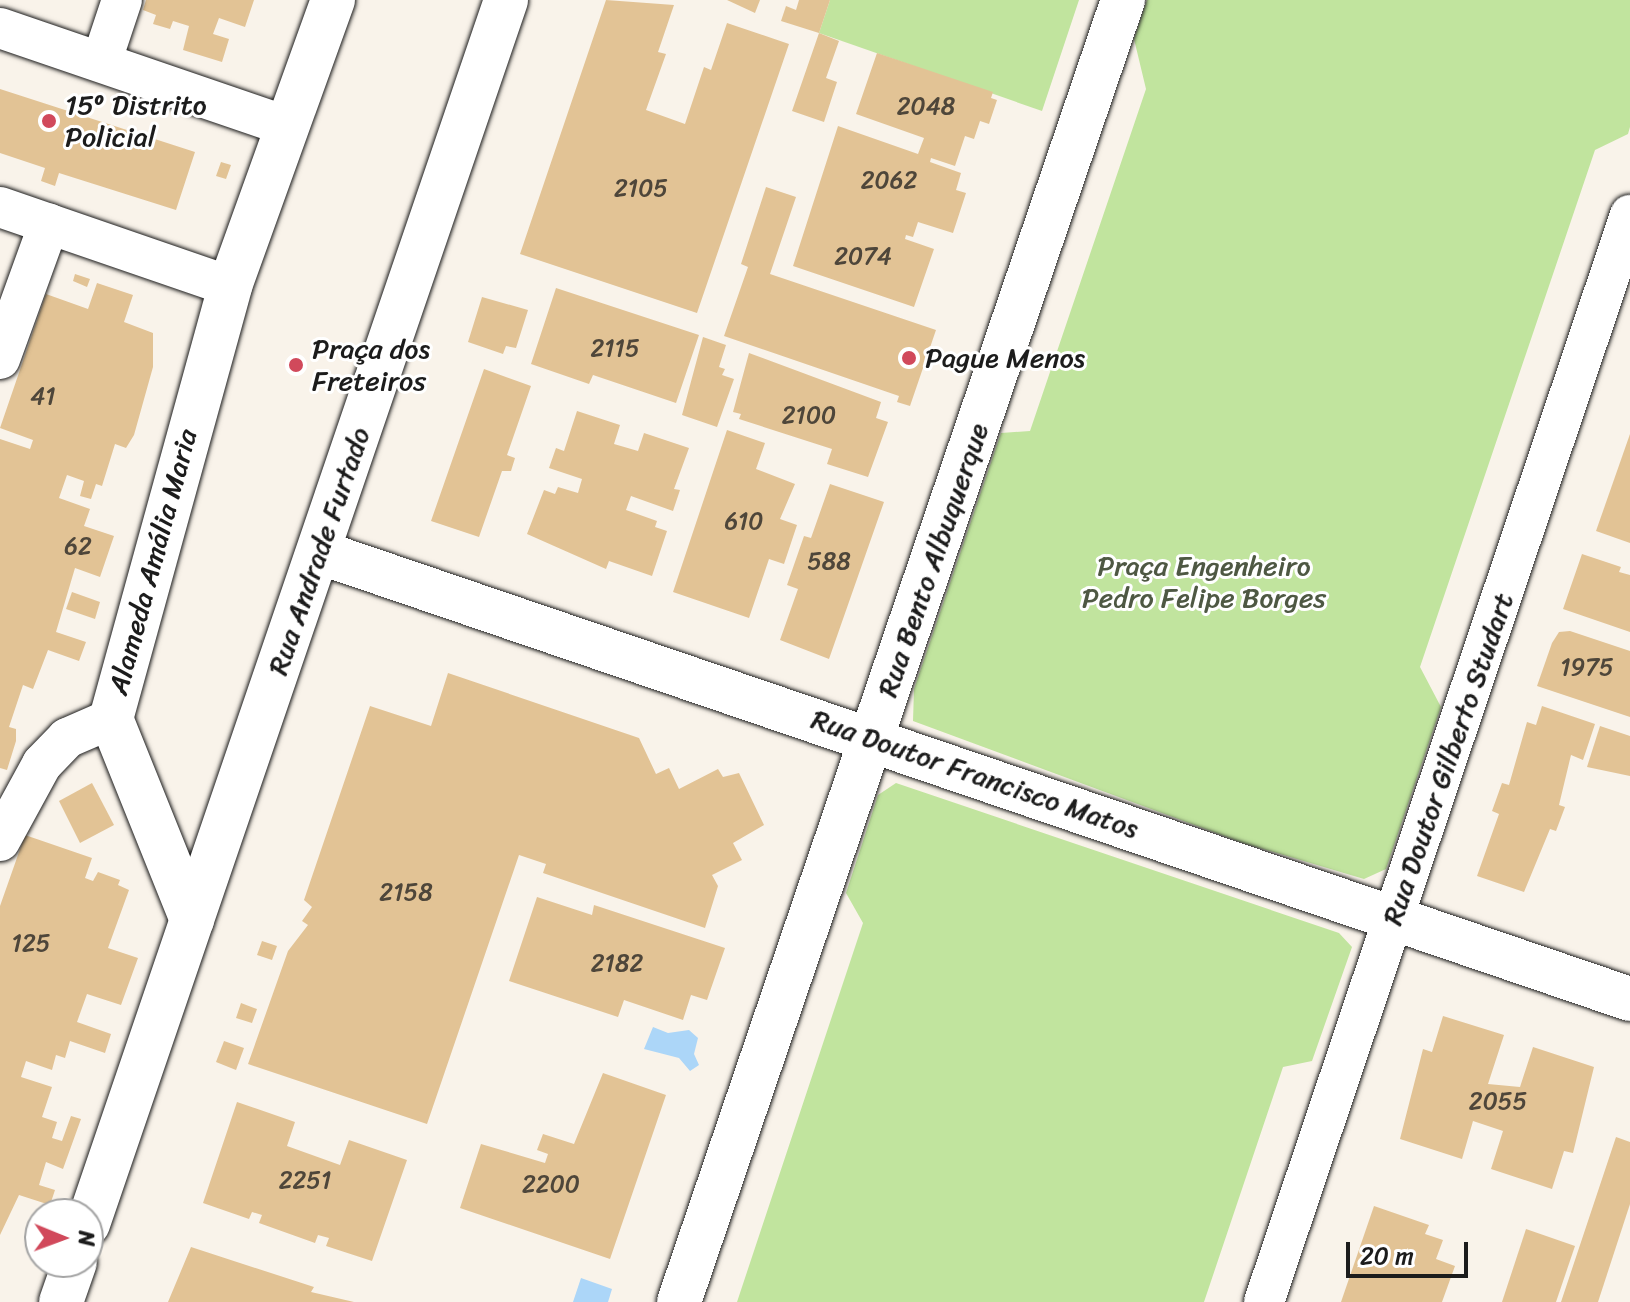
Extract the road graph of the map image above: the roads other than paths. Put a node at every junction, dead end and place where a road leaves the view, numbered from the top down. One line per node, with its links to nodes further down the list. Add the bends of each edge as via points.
1 (122, 0): 6 (street)
2 (333, 0): 7 (street, Alameda Amália Maria)
3 (506, 0): 13 (street, Rua Andrade Furtado)
4 (1123, 0): 15 (street, Rua Bento Albuquerque)
5 (0, 28): 6 (street)
6 (102, 60): 7 (street)
7 (287, 126): 11 (street, Alameda Amália Maria)
8 (0, 207): 10 (street)
9 (1630, 215): 17 (street, Rua Doutor Gilberto Studart)
10 (49, 224): 11 (street); 12 (street)
11 (230, 286): 14 (street, Alameda Amália Maria)
12 (0, 359)
13 (319, 552): 15 (street, Rua Doutor Francisco Matos); 18 (street, Rua Andrade Furtado)
14 (111, 719): 16 (street, Alameda Amália Maria, via 67,738 42,764); 18 (street)
15 (873, 739): 17 (street, Rua Doutor Francisco Matos); 23 (street, Rua Bento Albuquerque)
16 (0, 841)
17 (1394, 919): 19 (street, Rua Doutor Francisco Matos); 24 (street, Rua Doutor Gilberto Studart)
18 (192, 920): 20 (street, Rua Andrade Furtado)
19 (1630, 999)
20 (97, 1198)
21 (69, 1278): 22 (street)
22 (61, 1302)
23 (679, 1302)
24 (1264, 1302)

